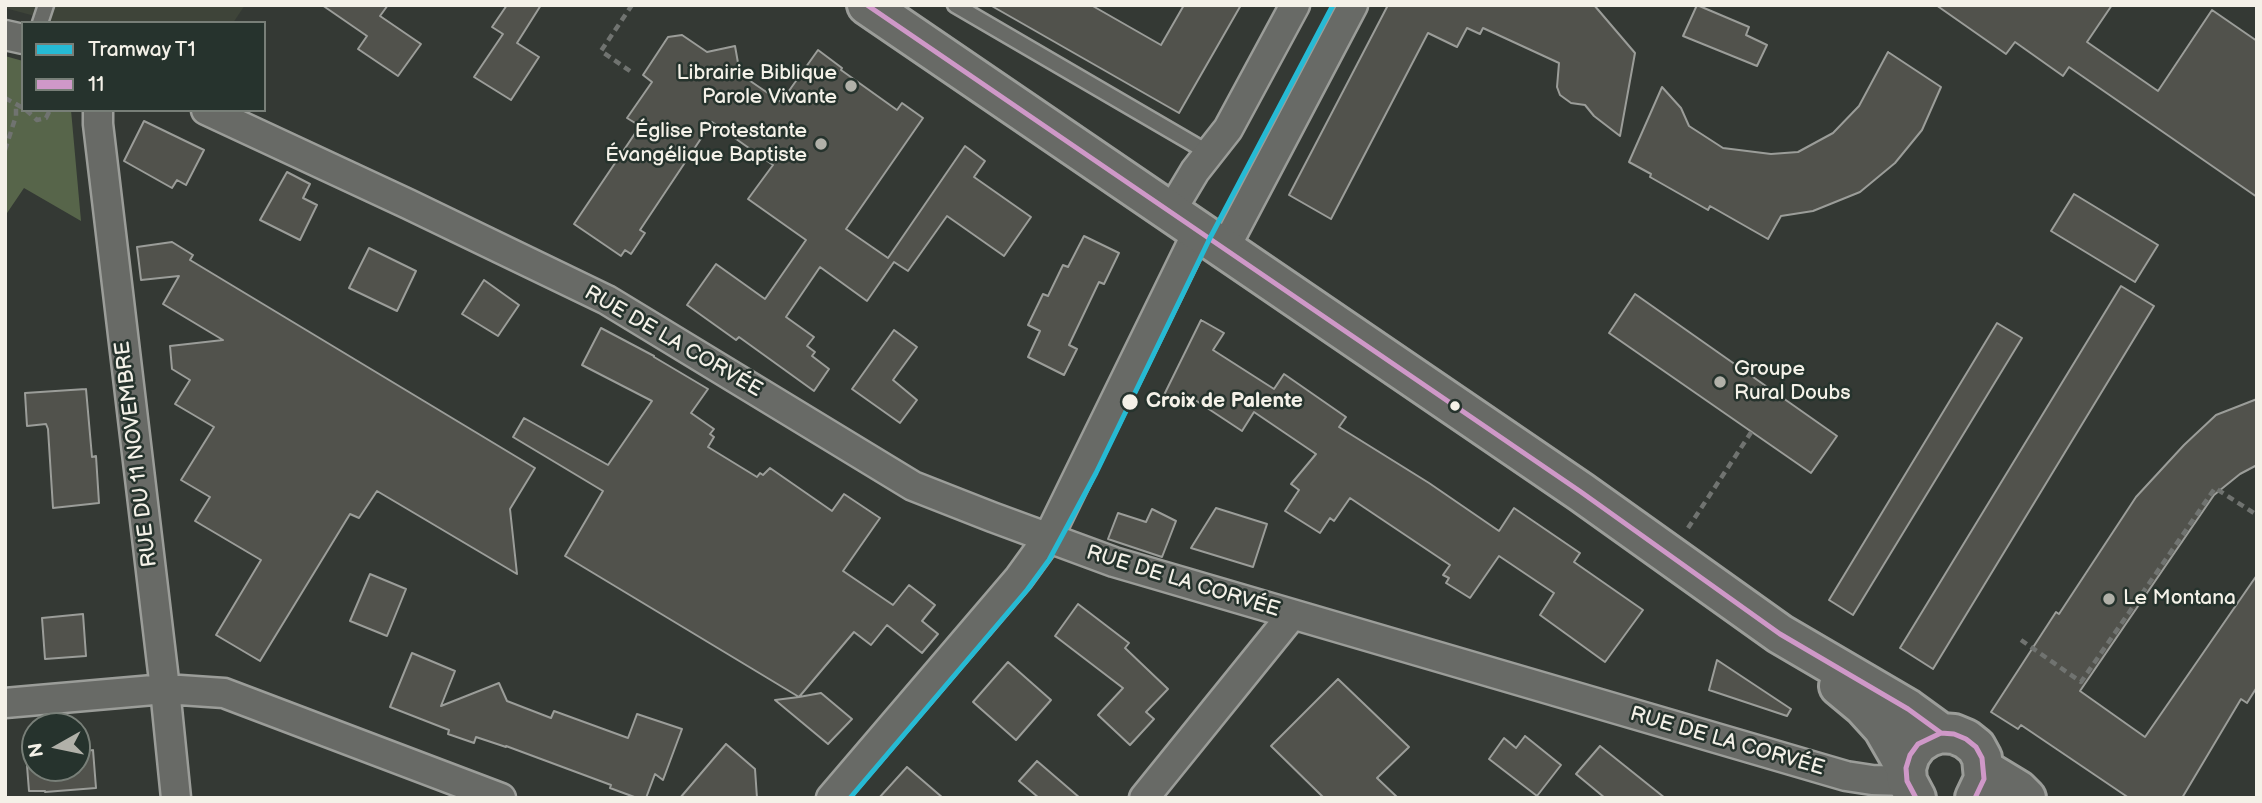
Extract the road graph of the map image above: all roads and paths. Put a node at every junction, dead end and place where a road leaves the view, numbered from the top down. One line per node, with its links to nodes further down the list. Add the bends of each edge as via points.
1 (632, 5): 6 (path, via 601,51)
2 (867, 5): 16 (main road)
3 (955, 5): 15 (lane)
4 (1295, 5): 15 (street, via 1228,129)
5 (1353, 5): 16 (street)
6 (630, 71)
7 (5, 98): 8 (path)
8 (16, 105): 9 (path); 14 (path)
9 (21, 107)
10 (28, 112): 11 (path, via 37,120)
11 (49, 112)
12 (98, 112): 24 (street, RUE DU 11 NOVEMBRE)
13 (210, 112): 20 (street, RUE DE LA CORVÉE, via 607,300 913,486)
14 (5, 149)
15 (1209, 153): 16 (street, via 1191,178)
16 (1198, 230): 20 (street); 22 (main road)
17 (1752, 431): 19 (path)
18 (2257, 516): 23 (path, via 2215,488 2081,682)
19 (1686, 531)
20 (1048, 537): 21 (street, RUE DE LA CORVÉE, via 1092,555); 31 (street, via 1019,578)
21 (1293, 615): 27 (street, RUE DE LA CORVÉE, via 1846,776); 32 (street)
22 (1780, 634): 26 (main road); 27 (main road, via 1883,728)
23 (2021, 640)
24 (165, 689): 25 (street); 29 (street, RUE DU 11 NOVEMBRE); 30 (street, via 224,694)
25 (5, 703)
26 (1941, 733): 27 (main road, via 1918,744 1910,755); 28 (main road, via 1954,734 1976,747 1982,758)
27 (1910, 782)
28 (1980, 784): 33 (main road, via 2018,790)
29 (176, 798)
30 (502, 798)
31 (831, 798)
32 (1144, 798)
33 (2026, 798)

